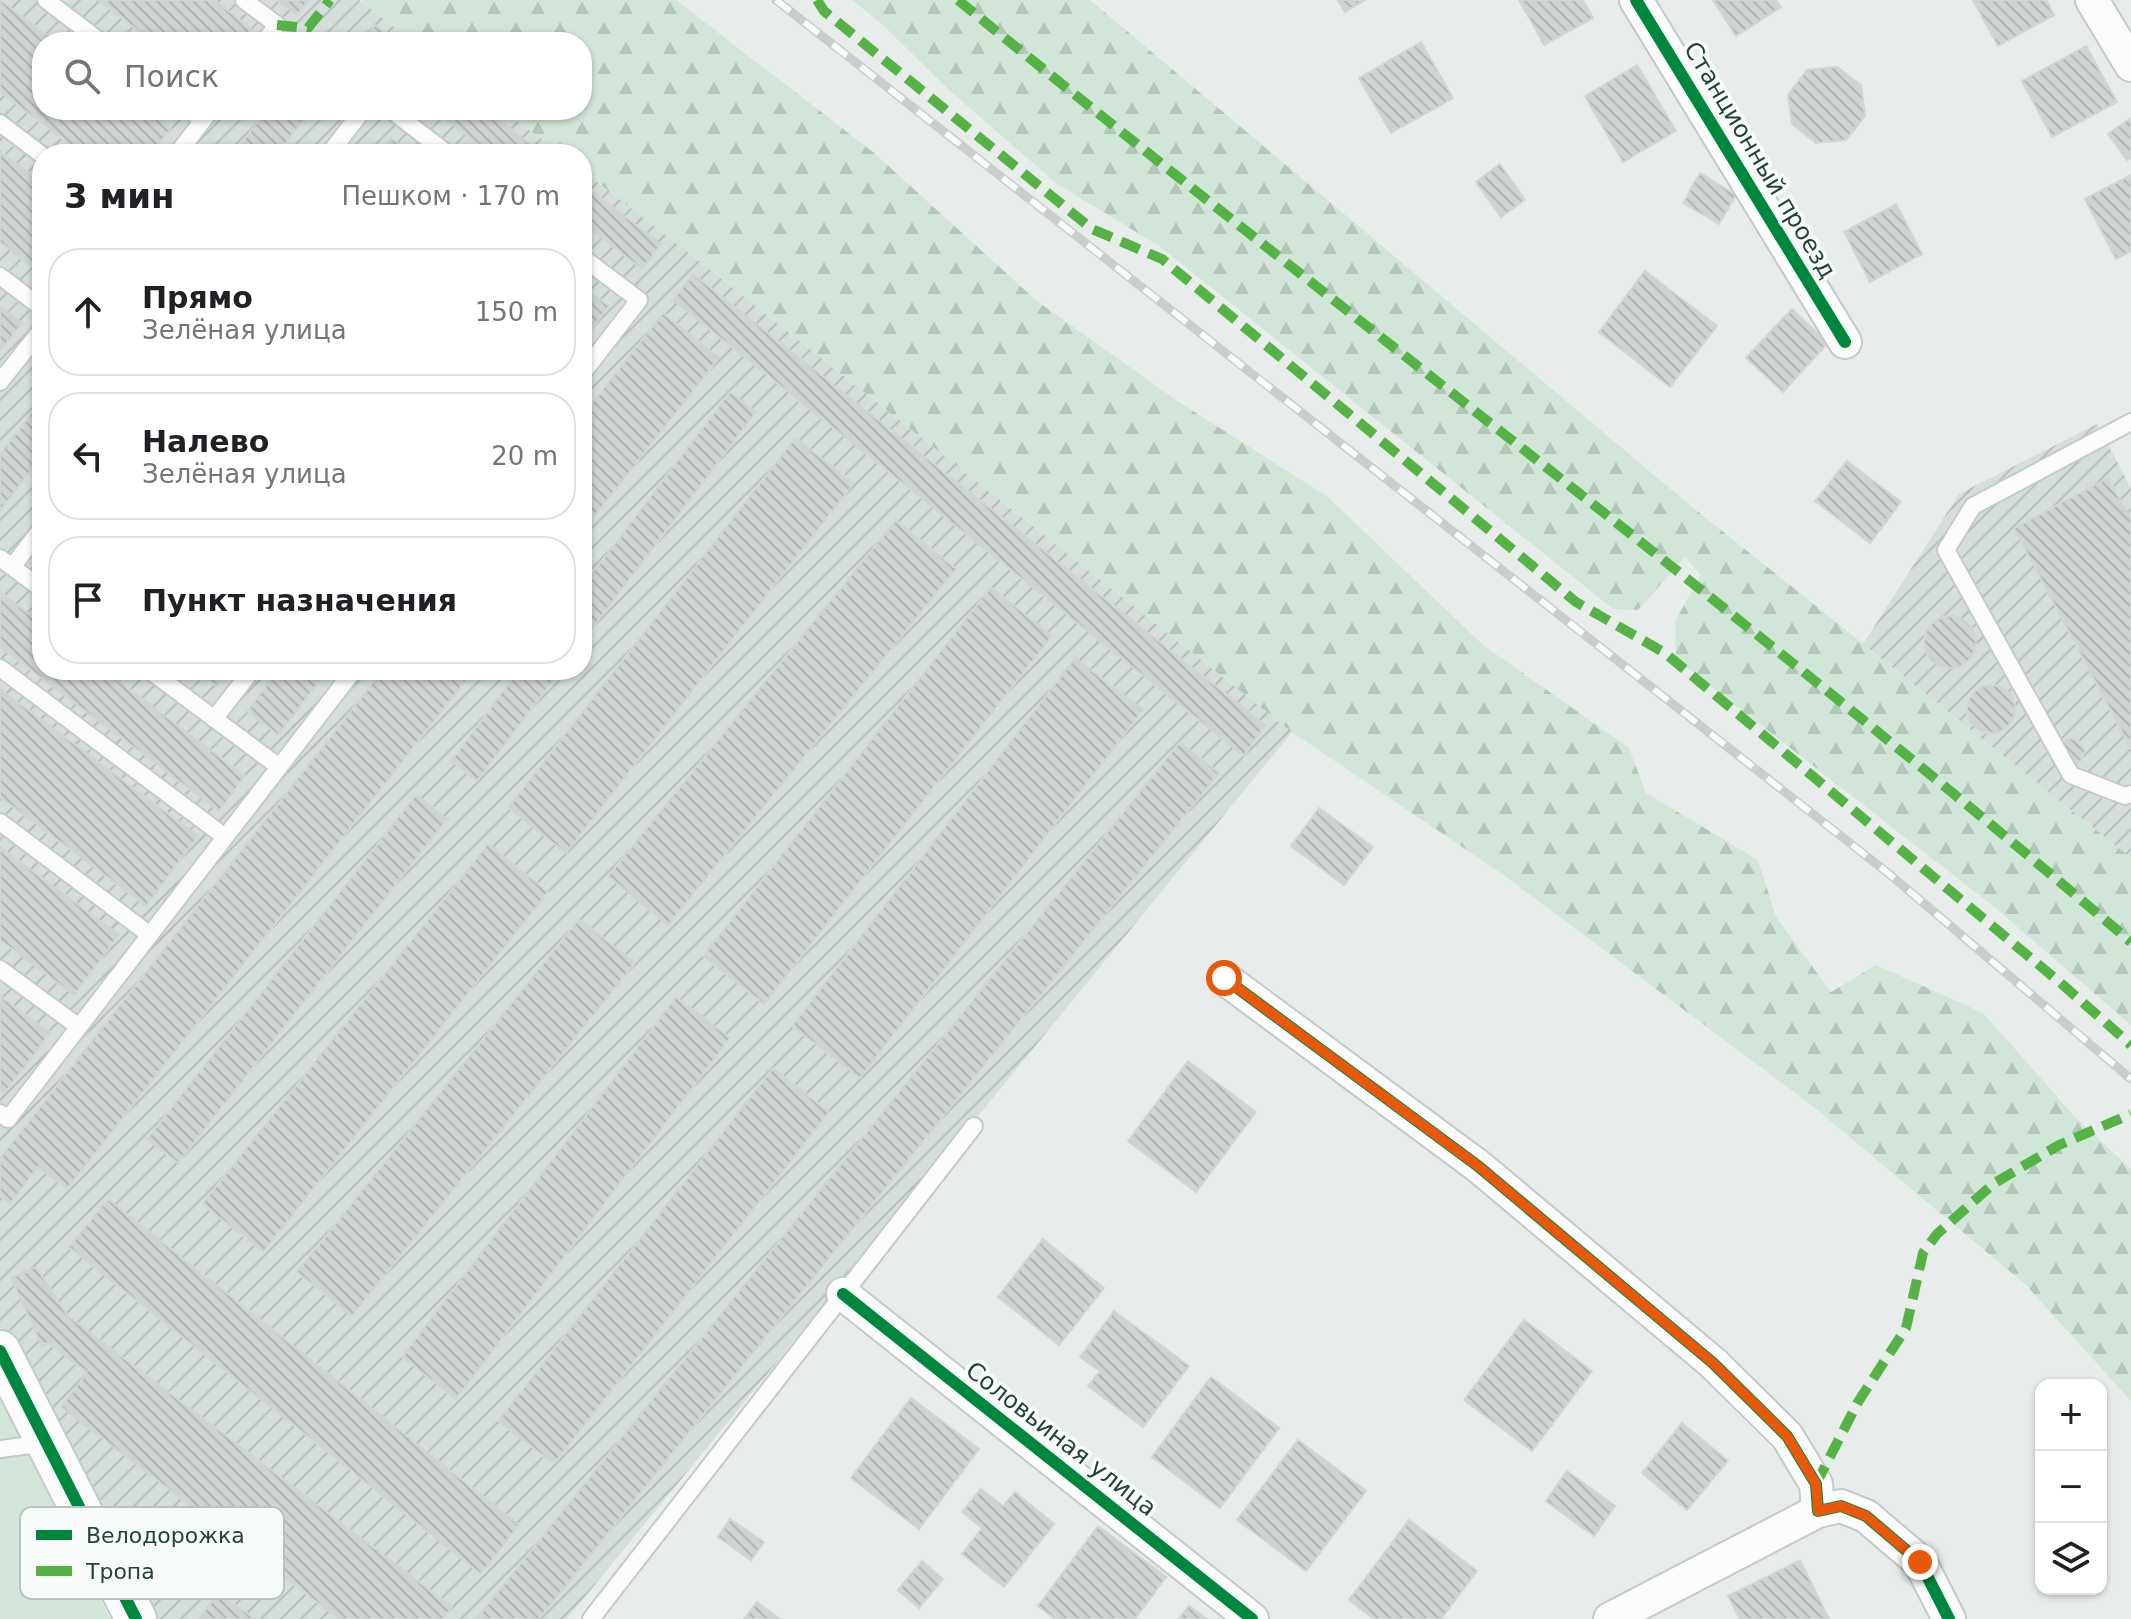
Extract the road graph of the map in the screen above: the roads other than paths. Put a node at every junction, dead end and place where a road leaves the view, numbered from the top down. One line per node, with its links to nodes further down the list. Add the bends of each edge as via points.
1 (46, 0): 5 (lane)
2 (244, 0): 6 (lane, via 277,25)
3 (1636, 0): 20 (street, Станционный проезд)
4 (2092, 0): 7 (street)
5 (88, 32)
6 (272, 32)
7 (2131, 65)
8 (197, 120): 12 (lane)
9 (355, 120): 13 (lane)
10 (404, 120): 14 (lane)
11 (0, 123): 15 (lane)
12 (183, 144)
13 (337, 144)
14 (435, 144)
15 (32, 147)
16 (592, 265): 21 (lane, via 639,300)
17 (0, 276): 18 (lane)
18 (32, 300)
19 (32, 342): 22 (lane)
20 (1845, 342)
21 (592, 361)
22 (0, 382)
23 (2131, 422): 33 (lane, via 1973,506 1946,550 2071,775)
24 (32, 537): 25 (lane)
25 (6, 562): 26 (lane)
26 (32, 582)
27 (0, 668): 35 (lane)
28 (162, 680): 31 (lane)
29 (244, 680): 31 (lane)
30 (346, 680): 32 (lane)
31 (214, 719): 32 (lane)
32 (279, 767): 35 (lane)
33 (2131, 794)
34 (0, 822): 36 (lane)
35 (225, 837): 36 (lane)
36 (150, 935): 39 (lane)
37 (0, 969): 39 (lane)
38 (1224, 978): 47 (street, via 1478,1166 1713,1363 1787,1436 1816,1484)
39 (79, 1027): 40 (lane, via 8,1119)
40 (0, 1113)
41 (974, 1126): 42 (lane)
42 (843, 1294): 50 (lane); 51 (street, Соловьиная улица)
43 (0, 1351): 44 (street)
44 (48, 1443): 45 (lane); 46 (street)
45 (0, 1449)
46 (80, 1507)
47 (1818, 1511): 52 (street); 53 (street, via 1841,1506 1866,1516 1920,1562)
48 (126, 1599): 49 (street)
49 (136, 1619)
50 (591, 1619)
51 (1252, 1619)
52 (1610, 1619)
53 (1949, 1619)

